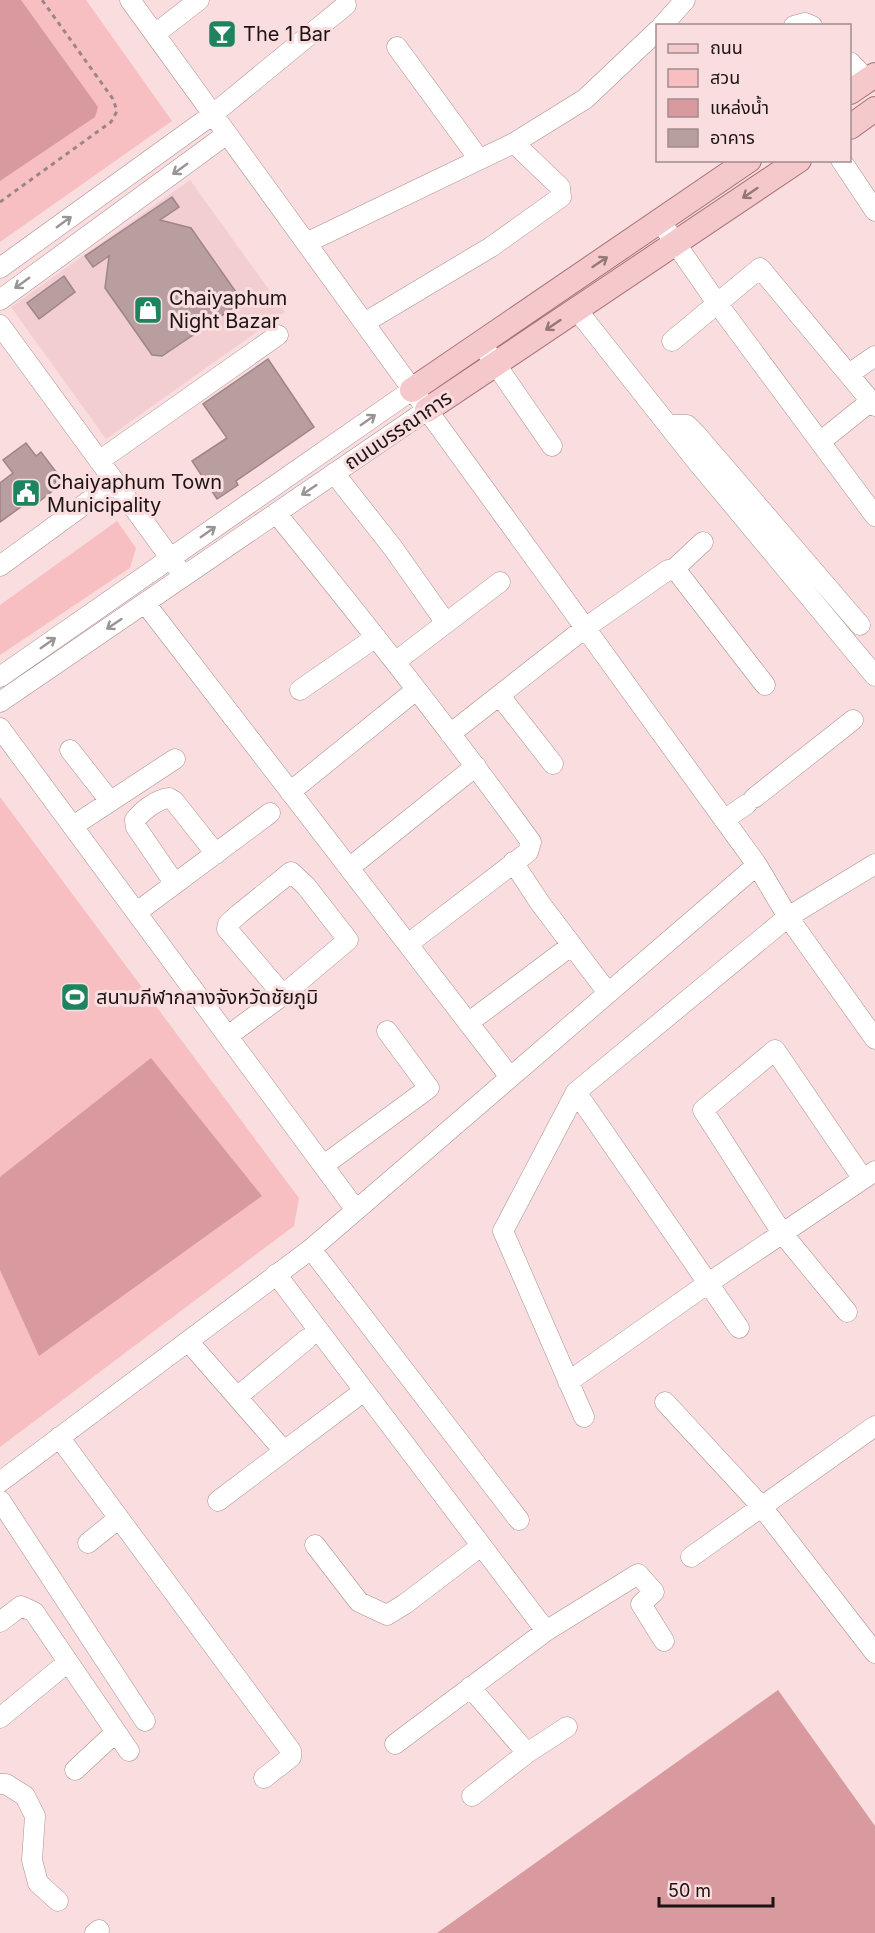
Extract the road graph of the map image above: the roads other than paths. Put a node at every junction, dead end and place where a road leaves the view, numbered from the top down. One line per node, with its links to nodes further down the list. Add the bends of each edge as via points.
1 (130, 0): 7 (street)
2 (199, 0): 7 (street)
3 (685, 0): 5 (street)
4 (346, 5): 12 (street)
5 (664, 24)
6 (656, 31): 15 (street, via 585,99)
7 (155, 34): 12 (street)
8 (397, 47): 16 (street)
9 (851, 65): 10 (street)
10 (864, 82)
11 (875, 109): 13 (main road)
12 (212, 115): 14 (street); 24 (street, one-way to 12)
13 (851, 125)
14 (227, 134): 22 (street); 25 (street, one-way to 25)
15 (514, 143): 16 (street); 28 (street, via 560,187 561,196 491,247)
16 (479, 159): 22 (street)
17 (746, 162): 21 (main road, ถนนบรรณาการ)
18 (796, 162): 23 (main road, ถนนบรรณาการ, one-way to 23)
19 (842, 162): 20 (street)
20 (875, 211)
21 (660, 221): 23 (street); 32 (main road, ถนนบรรณาการ, one-way to 21)
22 (306, 243): 28 (street)
23 (675, 244): 26 (street); 27 (main road, ถนนบรรณาการ)
24 (0, 268)
25 (0, 300)
26 (717, 303): 31 (street); 35 (street, via 760,268); 40 (street)
27 (577, 310): 34 (main road, ถนนบรรณาการ, one-way to 34); 39 (street)
28 (364, 323): 36 (street)
29 (0, 325): 42 (street)
30 (278, 335): 42 (street)
31 (672, 341)
32 (481, 343): 34 (street); 36 (main road, ถนนบรรณาการ)
33 (875, 356): 35 (street)
34 (496, 364): 38 (main road, ถนนบรรณาการ); 41 (street)
35 (849, 374): 37 (street)
36 (412, 390): 38 (street); 48 (street, ถนนบรรณาการ, one-way to 36)
37 (873, 404): 40 (street)
38 (427, 410): 43 (street, ถนนบรรณาการ); 56 (street)
39 (668, 426): 55 (street, via 687,425 696,434); 60 (street)
40 (820, 442): 46 (street)
41 (552, 446)
42 (99, 461): 44 (street)
43 (334, 473): 45 (street, ถนนบรรณาการ, one-way to 45); 54 (street)
44 (115, 482): 48 (street); 49 (street)
45 (276, 513): 51 (street, ถนนบรรณาการ); 57 (street)
46 (875, 516)
47 (703, 543): 50 (street)
48 (171, 558): 51 (street); 59 (street, ถนนบรรณาการ, one-way to 48)
49 (0, 566)
50 (673, 570): 56 (street, via 662,573); 61 (street)
51 (184, 576): 53 (street, ถนนบรรณาการ)
52 (500, 582): 54 (street)
53 (145, 603): 65 (street, ถนนบรรณาการ, one-way to 65); 73 (street)
54 (446, 623): 58 (street)
55 (860, 625)
56 (585, 628): 64 (street); 76 (street)
57 (376, 637): 58 (street); 62 (street)
58 (395, 662): 63 (street)
59 (0, 676)
60 (875, 676)
61 (765, 685)
62 (300, 690)
63 (416, 690): 68 (street); 73 (street)
64 (500, 696): 68 (street); 71 (street)
65 (0, 702)
66 (853, 720): 76 (street)
67 (0, 728): 77 (street)
68 (450, 734): 72 (street)
69 (70, 750): 74 (street)
70 (175, 759): 74 (street)
71 (553, 764)
72 (476, 766): 79 (street, via 531,842 528,852); 82 (street)
73 (290, 792): 82 (street)
74 (110, 801): 77 (street)
75 (270, 813): 78 (street)
76 (724, 820): 81 (street)
77 (73, 826): 84 (street)
78 (216, 854): 83 (street); 83 (street, via 169,798 138,816 136,827)
79 (513, 862): 86 (street); 87 (street)
80 (875, 864): 85 (street)
81 (757, 865): 85 (street); 88 (street)
82 (349, 868): 86 (street)
83 (175, 884): 84 (street)
84 (137, 912): 92 (street)
85 (788, 917): 93 (street); 95 (street)
86 (408, 944): 90 (street)
87 (572, 945): 88 (street); 90 (street)
88 (609, 993): 94 (street)
89 (283, 994): 89 (street, via 227,929 239,914 291,872 348,940); 92 (street)
90 (468, 1023): 94 (street)
91 (387, 1031): 96 (street, via 429,1088)
92 (228, 1036): 96 (street)
93 (875, 1039)
94 (510, 1077): 98 (street)
95 (576, 1092): 102 (street); 107 (street, via 503,1231)
96 (324, 1165): 98 (street)
97 (869, 1175): 99 (street); 99 (street, via 776,1050 704,1110)
98 (356, 1210): 100 (street)
99 (782, 1233): 102 (street); 103 (street)
100 (311, 1249): 101 (street); 120 (street)
101 (276, 1275): 106 (street); 108 (street)
102 (707, 1284): 104 (street); 107 (street)
103 (847, 1312)
104 (739, 1328)
105 (307, 1339): 109 (street)
106 (188, 1341): 109 (street); 113 (street)
107 (568, 1382): 111 (street)
108 (364, 1391): 114 (street); 123 (street)
109 (237, 1397): 114 (street)
110 (665, 1402): 118 (street)
111 (584, 1417)
112 (875, 1426): 118 (street)
113 (59, 1437): 115 (street); 119 (street)
114 (284, 1451): 117 (street)
115 (0, 1482)
116 (0, 1500): 132 (street)
117 (218, 1501)
118 (762, 1507): 124 (street); 128 (street)
119 (119, 1518): 121 (street); 139 (street, via 291,1751 291,1757)
120 (519, 1520)
121 (88, 1543)
122 (315, 1545): 123 (street, via 359,1602 387,1615)
123 (481, 1546): 126 (street)
124 (691, 1557)
125 (0, 1622): 129 (street, via 21,1606 34,1612)
126 (546, 1631): 127 (street, via 638,1574 654,1592 640,1604); 130 (street)
127 (664, 1641)
128 (875, 1653)
129 (68, 1662): 131 (street); 134 (street)
130 (470, 1687): 135 (street); 137 (street)
131 (0, 1718)
132 (145, 1721)
133 (567, 1727): 137 (street)
134 (116, 1732): 136 (street); 138 (street)
135 (395, 1744)
136 (129, 1751)
137 (527, 1753): 141 (street)
138 (75, 1770)
139 (264, 1778)
140 (0, 1784): 142 (street, via 25,1796 35,1816 32,1860 38,1883)
141 (472, 1796)
142 (58, 1901)

